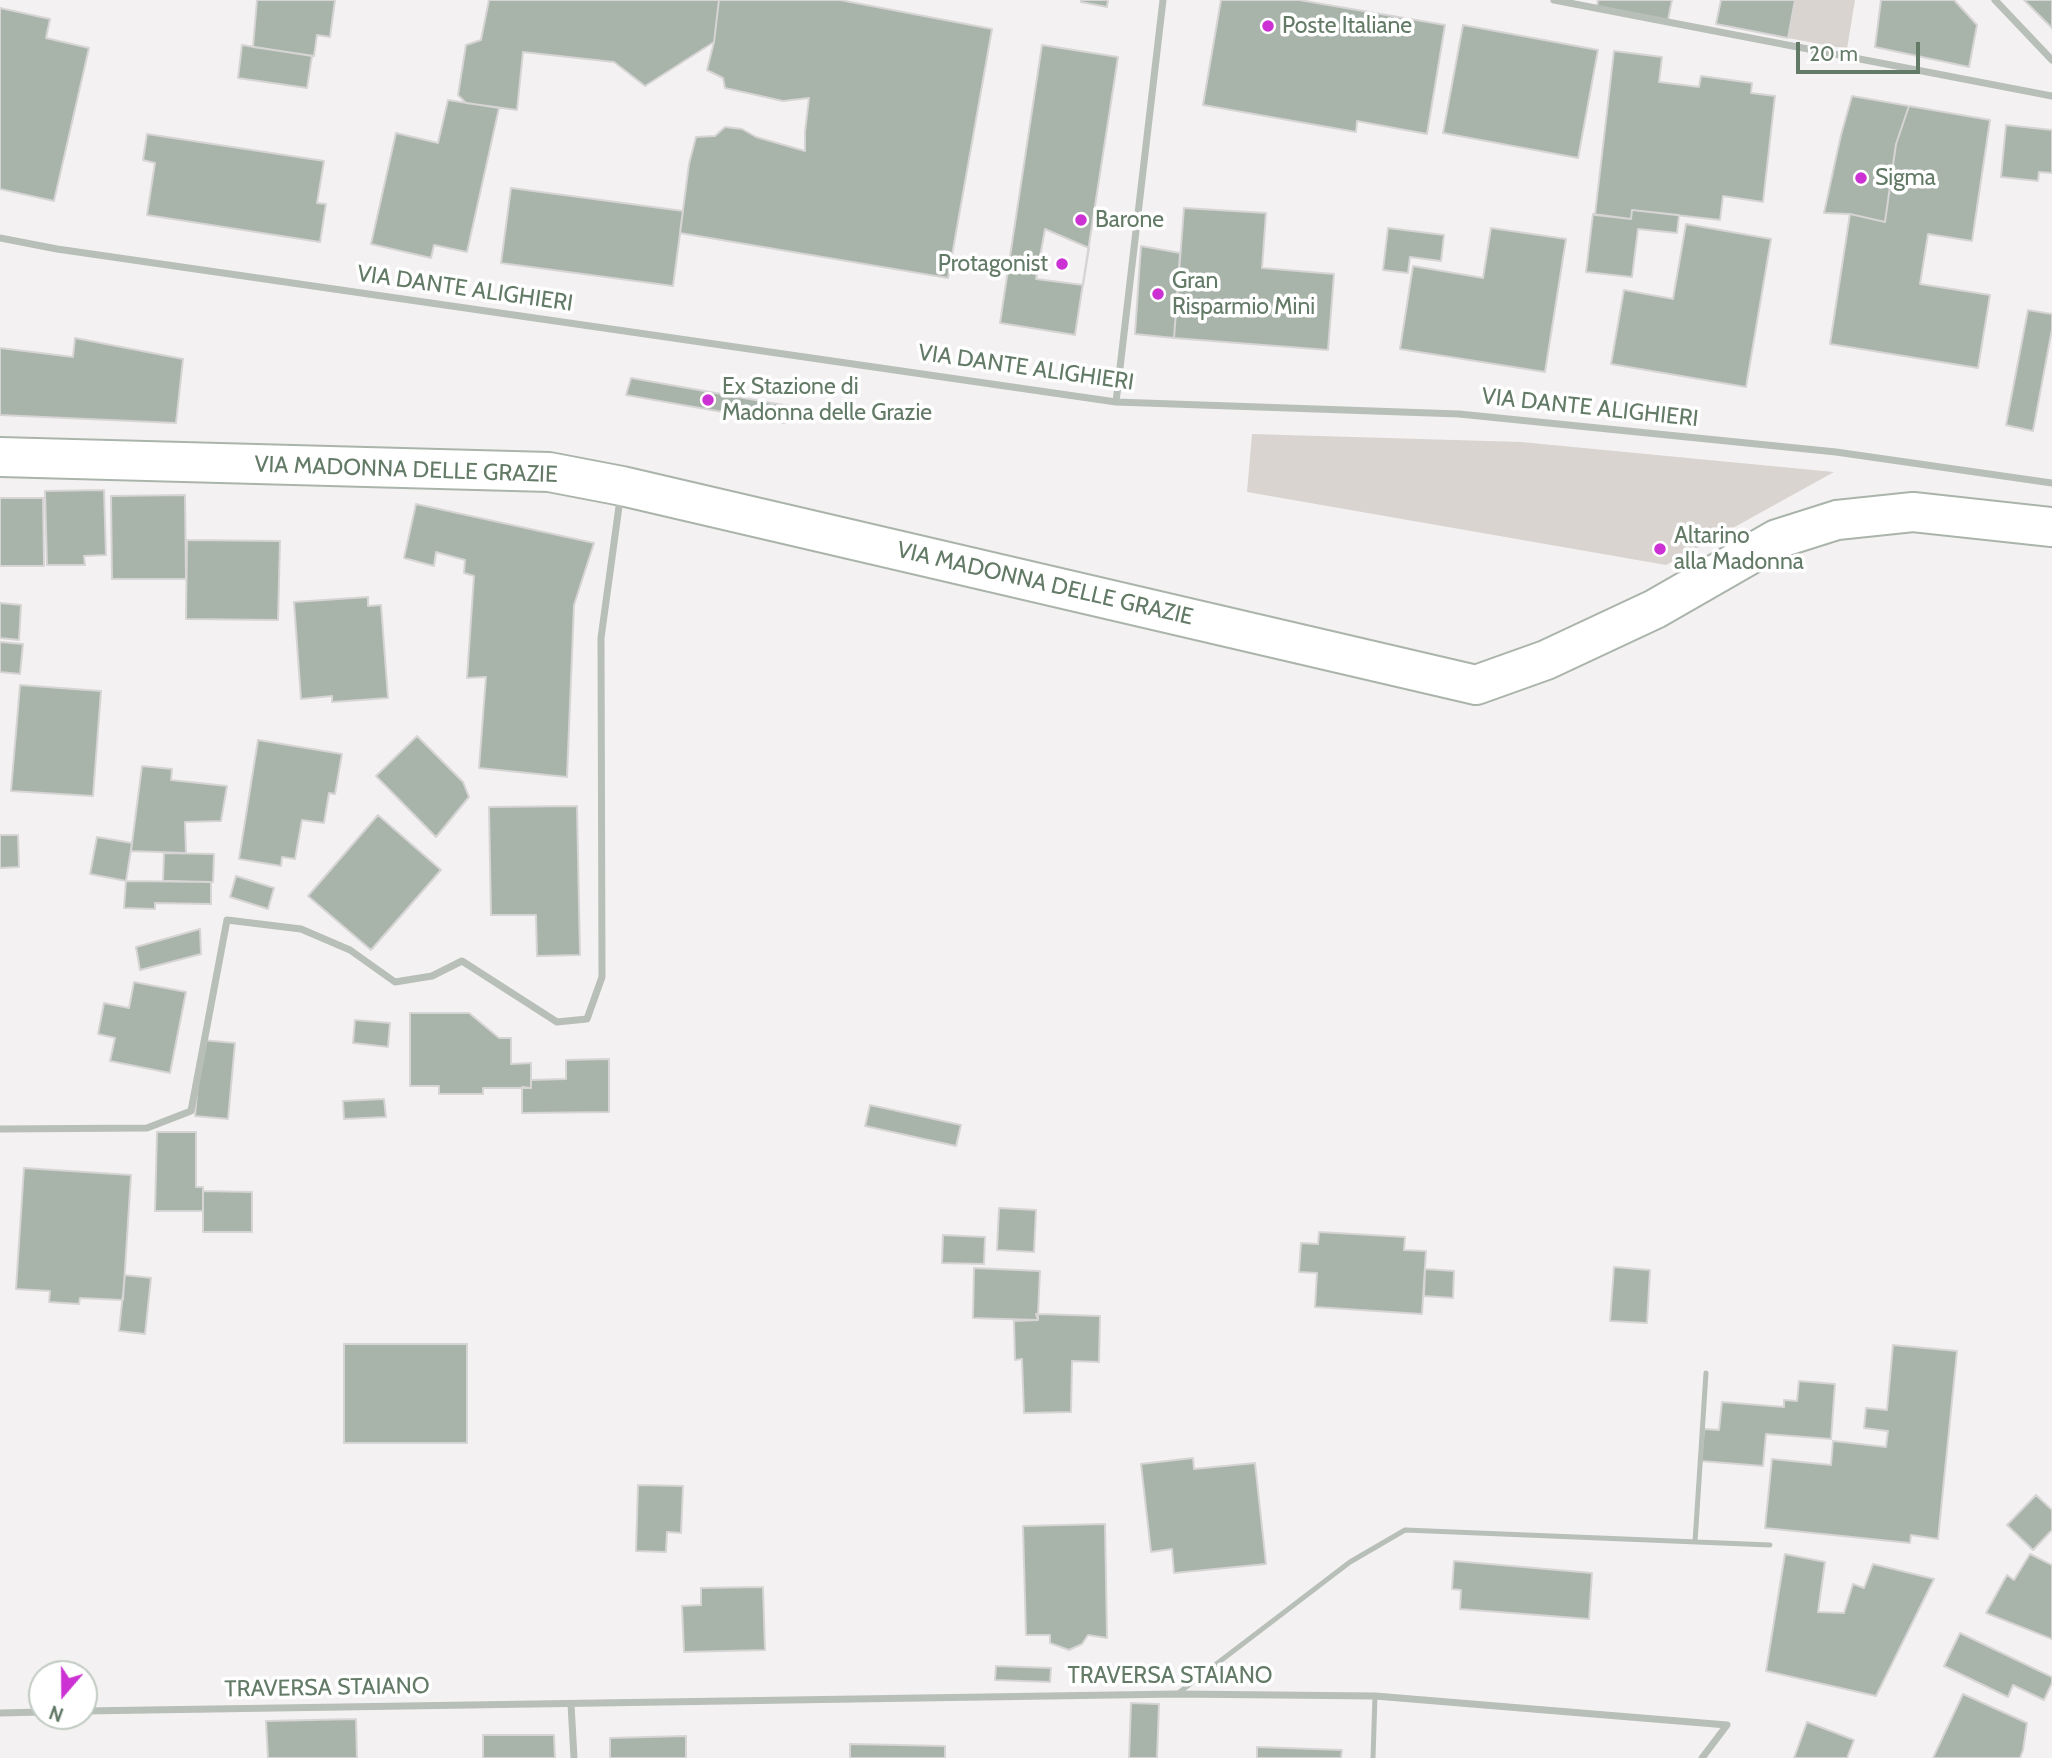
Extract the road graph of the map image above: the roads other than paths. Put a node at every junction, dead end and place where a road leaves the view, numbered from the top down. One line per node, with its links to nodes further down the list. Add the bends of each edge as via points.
1 (1163, 0): 7 (street)
2 (1554, 0): 5 (street)
3 (1995, 0): 4 (street)
4 (2052, 60)
5 (2052, 96)
6 (0, 238): 7 (street, VIA DANTE ALIGHIERI)
7 (1116, 402): 9 (street, VIA DANTE ALIGHIERI, via 1459,414 1836,452)
8 (0, 457): 10 (main road, VIA MADONNA DELLE GRAZIE, via 549,472)
9 (2052, 483)
10 (622, 486): 11 (main road, VIA MADONNA DELLE GRAZIE, via 1476,685 1546,660 1655,609 1777,539 1837,520 1913,512); 12 (street, via 601,638 603,977 587,1018 556,1022 462,961 432,976 395,982 350,950 301,929 227,920 191,1111 148,1128)
11 (2052, 527)
12 (0, 1129)
13 (1706, 1373): 14 (lane)
14 (1695, 1542): 15 (lane); 16 (lane, via 1405,1530 1350,1562)
15 (1770, 1545)
16 (1177, 1694): 17 (street, TRAVERSA STAIANO); 18 (street, TRAVERSA STAIANO)
17 (1375, 1696): 23 (lane); 24 (street, TRAVERSA STAIANO, via 1727,1725)
18 (571, 1704): 19 (street, TRAVERSA STAIANO); 22 (street)
19 (98, 1711)
20 (28, 1712): 21 (street)
21 (0, 1713)
22 (574, 1758)
23 (1373, 1758)
24 (1702, 1758)

